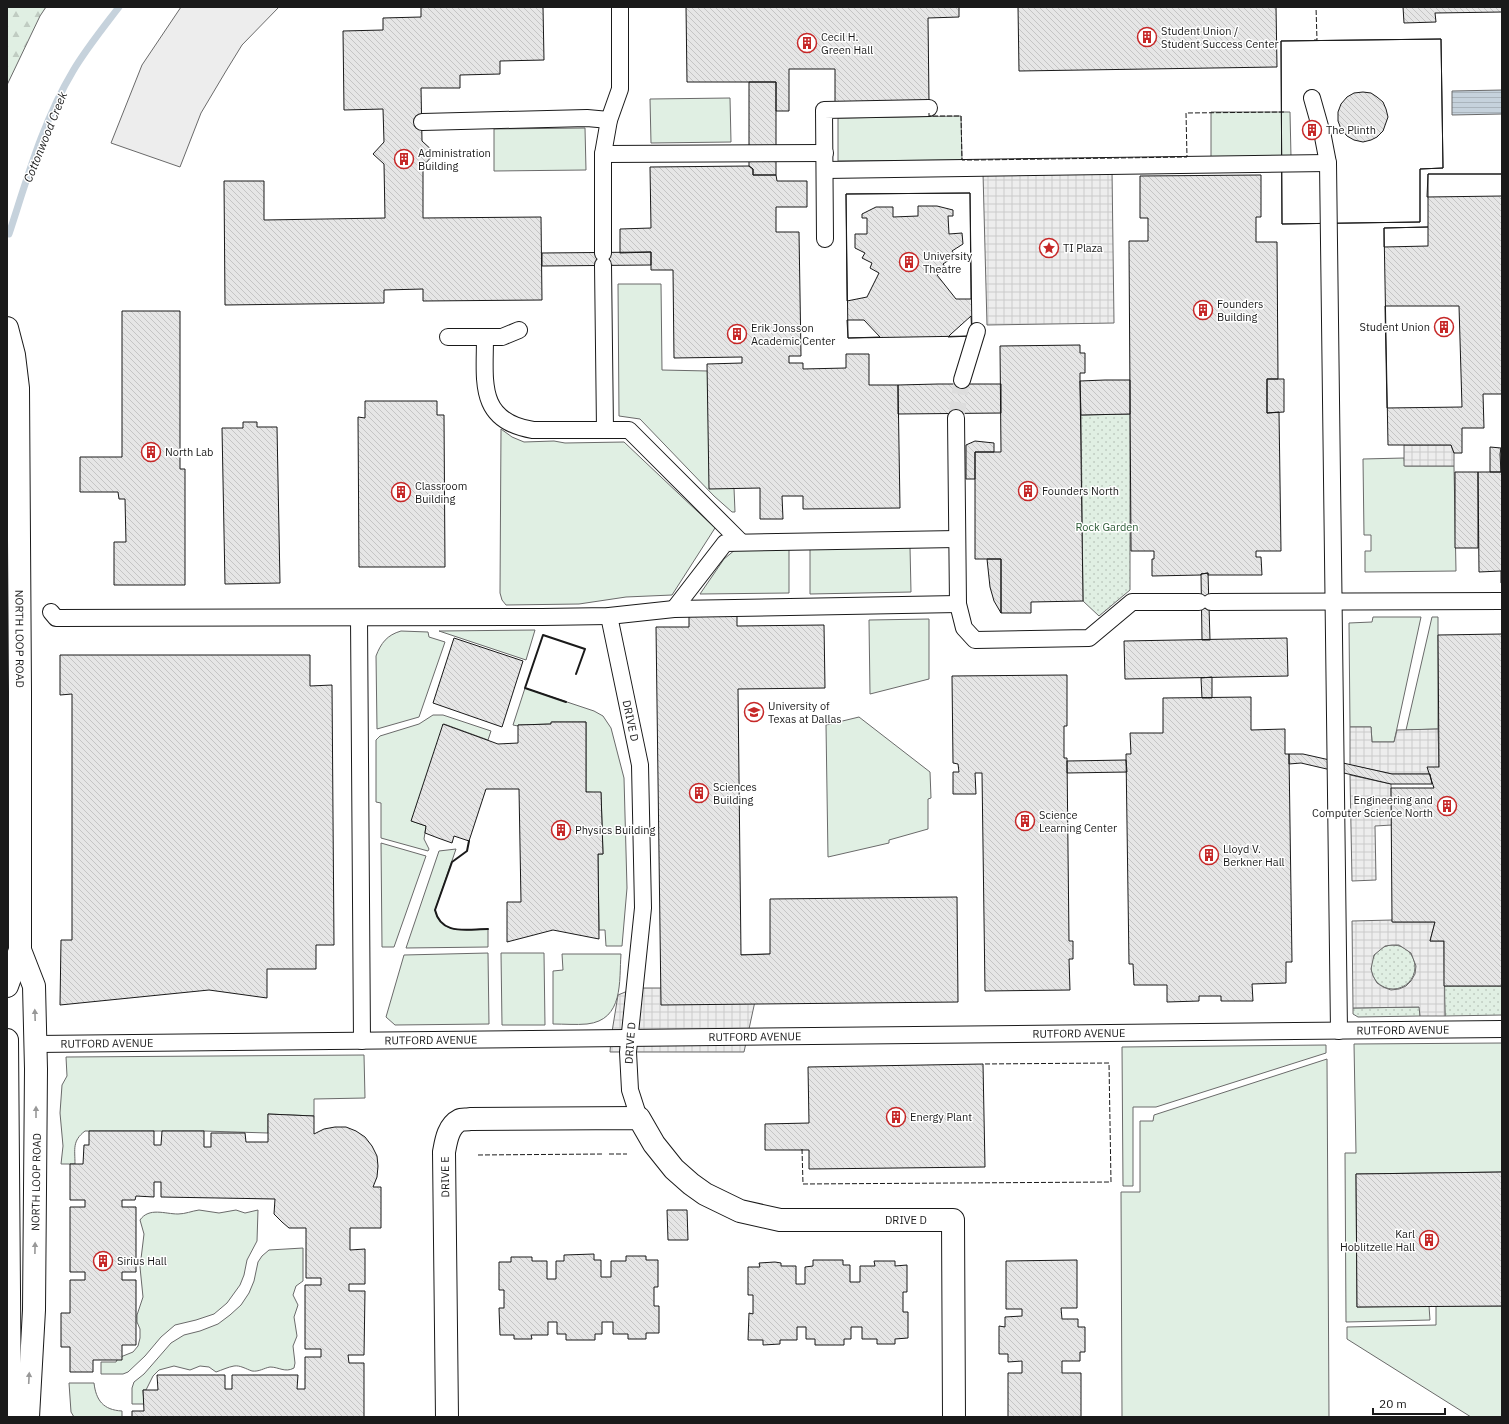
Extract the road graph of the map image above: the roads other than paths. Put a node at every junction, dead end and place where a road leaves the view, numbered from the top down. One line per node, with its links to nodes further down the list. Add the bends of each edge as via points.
1 (620, 7): 4 (street, via 620,88)
2 (1312, 98): 8 (street)
3 (929, 108): 6 (street, via 824,110)
4 (609, 120): 5 (street, via 587,118); 7 (street)
5 (422, 122)
6 (825, 153): 7 (street); 9 (street)
7 (603, 154): 18 (street)
8 (1328, 163): 9 (street); 22 (street)
9 (825, 170): 10 (street)
10 (826, 239)
11 (7, 328): 28 (street, NORTH LOOP ROAD, via 14,355 18,388)
12 (519, 330): 15 (street, via 502,337)
13 (977, 331): 16 (street)
14 (448, 337): 15 (street)
15 (485, 337): 18 (street, via 485,380 488,398 496,414 501,418 533,430)
16 (962, 380)
17 (956, 418): 19 (street)
18 (605, 430): 20 (street, via 630,430)
19 (956, 540): 20 (street); 23 (street)
20 (741, 542): 24 (street, via 725,542)
21 (1502, 600): 22 (street)
22 (1334, 602): 23 (street, via 1132,602 1089,638 975,640 964,628); 31 (street)
23 (958, 604): 24 (street)
24 (674, 609): 26 (street)
25 (52, 612): 27 (street, via 56,618)
26 (609, 616): 27 (street); 32 (street, DRIVE D, via 640,765 643,908)
27 (359, 618): 34 (street)
28 (20, 950): 29 (street, NORTH LOOP ROAD); 36 (street, NORTH LOOP ROAD, one-way to 28, via 34,986)
29 (7, 986)
30 (1502, 1029): 31 (street, RUTFORD AVENUE)
31 (1339, 1031): 32 (street, RUTFORD AVENUE)
32 (629, 1038): 34 (street, RUTFORD AVENUE); 37 (street, DRIVE D, via 628,1076)
33 (7, 1040): 35 (street)
34 (362, 1041): 36 (street, RUTFORD AVENUE)
35 (7, 1044): 36 (street, RUTFORD AVENUE); 38 (street)
36 (36, 1044): 39 (street, NORTH LOOP ROAD, one-way to 36, via 34,1310)
37 (639, 1118): 40 (street, DRIVE E, via 470,1119 459,1120 452,1127 446,1138 444,1152); 41 (street, DRIVE D, via 654,1144 674,1169 705,1194 740,1211 780,1220 953,1220)
38 (10, 1417)
39 (28, 1417)
40 (447, 1417)
41 (954, 1417)

